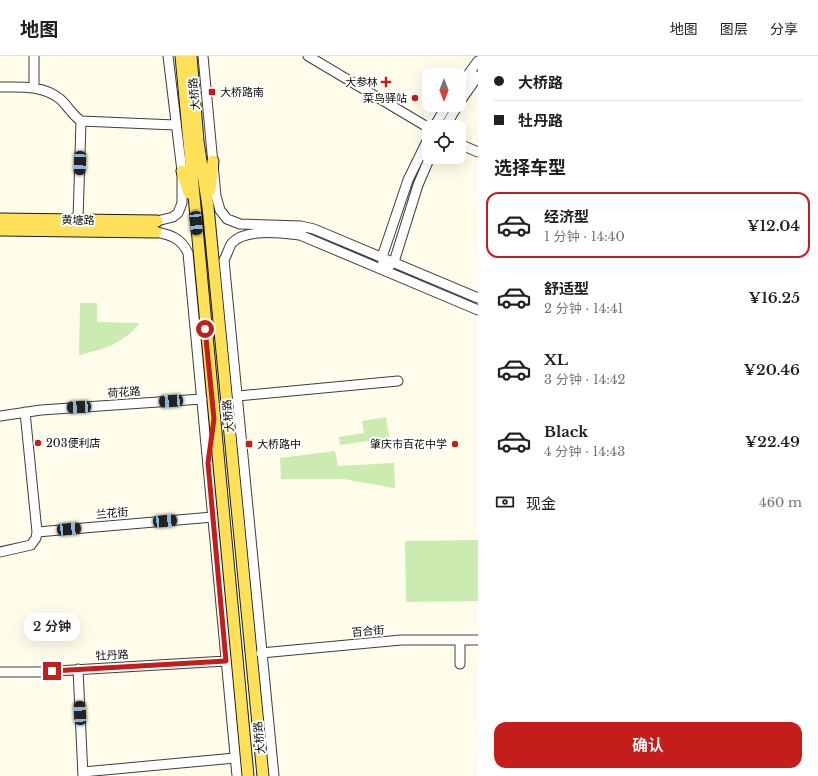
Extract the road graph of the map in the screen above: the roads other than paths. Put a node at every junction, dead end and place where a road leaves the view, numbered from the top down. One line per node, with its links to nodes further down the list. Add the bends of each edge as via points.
1 (34, 56): 11 (street)
2 (168, 56): 15 (street)
3 (181, 56): 16 (main road, 大桥路)
4 (191, 56): 16 (main road, 大桥路)
5 (203, 56): 20 (street)
6 (308, 56): 14 (street)
7 (478, 61): 9 (street)
8 (478, 76): 12 (street)
9 (466, 77)
10 (0, 87): 11 (street)
11 (34, 88): 13 (street, via 44,90 60,99)
12 (466, 93)
13 (81, 121): 15 (street); 26 (street)
14 (422, 124)
15 (175, 125): 22 (street)
16 (193, 140): 23 (main road, 大桥路); 24 (main road, 大桥路)
17 (466, 147): 19 (street)
18 (422, 151): 29 (street, via 408,180)
19 (478, 152)
20 (213, 161): 23 (main road); 29 (street, via 216,196 226,219 240,224 301,226 331,235)
21 (427, 164): 30 (street)
22 (182, 171): 24 (main road); 27 (street, via 182,203 178,212)
23 (208, 207): 32 (main road, 大桥路)
24 (195, 208): 34 (main road, 大桥路)
25 (0, 218): 26 (main road, 黄塘路)
26 (78, 220): 27 (main road, 黄塘路)
27 (156, 226): 28 (main road, 黄塘路); 31 (street, via 181,242 188,253)
28 (0, 230)
29 (382, 257): 30 (street); 33 (street)
30 (394, 262): 33 (street); 35 (street)
31 (189, 266): 34 (street); 40 (street)
32 (214, 266): 37 (street); 49 (main road, 大桥路)
33 (384, 269): 36 (street); 37 (street, via 300,235 250,234 233,242 224,260)
34 (201, 284): 43 (main road, 大桥路)
35 (478, 298)
36 (478, 310)
37 (229, 318): 39 (street)
38 (398, 381): 39 (street)
39 (238, 396): 48 (street)
40 (202, 399): 41 (street, 荷花路); 44 (street)
41 (25, 412): 42 (street, 荷花路); 46 (street)
42 (0, 416)
43 (214, 419): 44 (street); 58 (main road, 大桥路)
44 (208, 463): 45 (street)
45 (213, 517): 46 (street, 兰花街); 53 (street)
46 (37, 532): 47 (street, via 31,545)
47 (0, 552)
48 (255, 587): 49 (street); 52 (street)
49 (250, 638): 59 (main road, 大桥路)
50 (460, 640): 51 (street, 百合街); 52 (street, 百合街, via 401,640); 54 (street)
51 (478, 640)
52 (261, 653): 66 (street)
53 (226, 661): 55 (street, 牡丹路); 57 (street)
54 (460, 664)
55 (78, 669): 56 (street, 牡丹路); 61 (street)
56 (0, 672)
57 (228, 683): 58 (street); 60 (street)
58 (244, 731): 63 (main road, 大桥路)
59 (259, 737): 64 (main road, 大桥路); 65 (street)
60 (235, 758): 61 (street); 62 (street)
61 (83, 774)
62 (237, 776)
63 (248, 776)
64 (263, 776)
65 (271, 776)
66 (274, 776)

